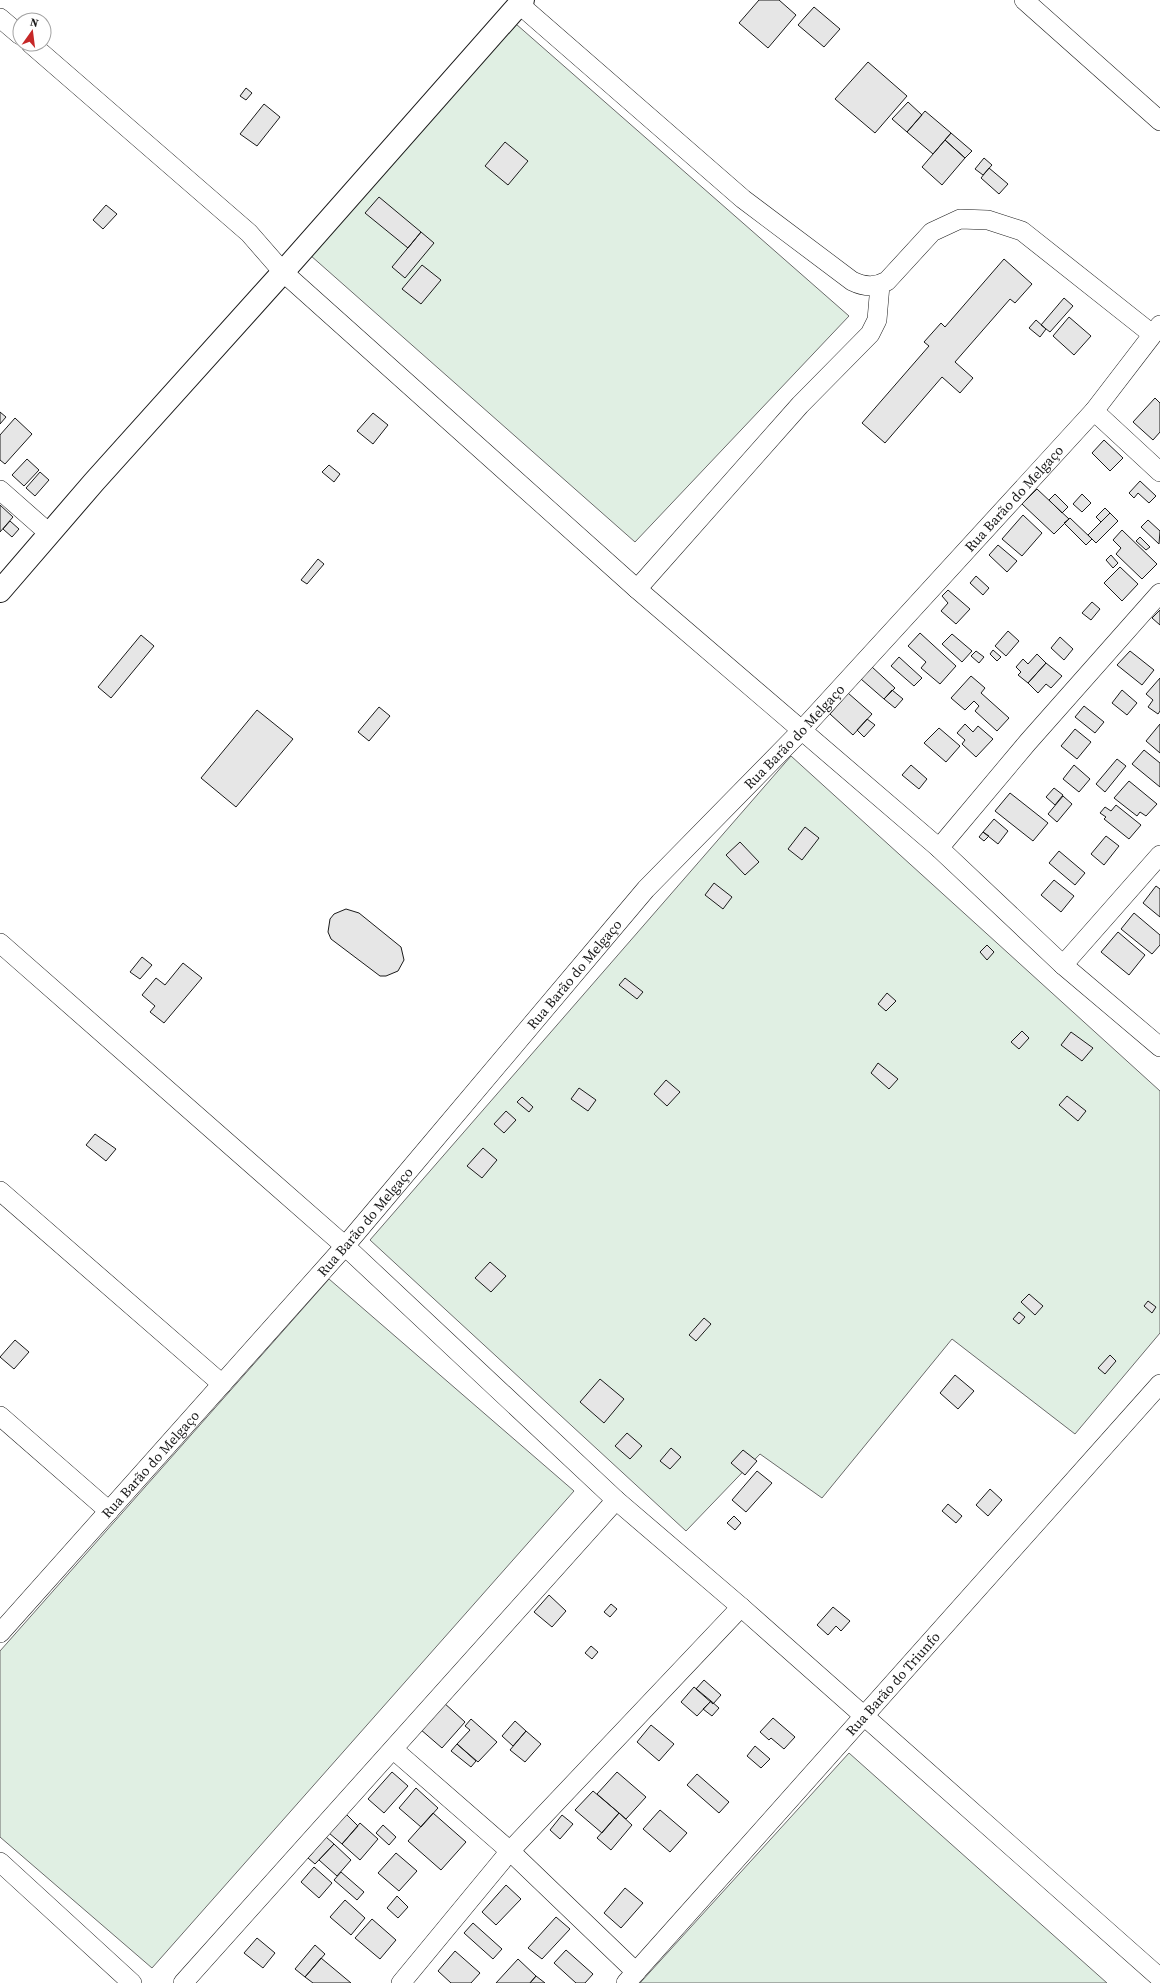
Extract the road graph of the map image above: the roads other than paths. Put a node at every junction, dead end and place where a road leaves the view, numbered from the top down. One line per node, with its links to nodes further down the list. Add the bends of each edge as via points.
1 (1024, 0): 6 (street)
2 (521, 2): 7 (main road); 8 (street, via 743,199 852,281 862,286)
3 (0, 18): 4 (street)
4 (12, 28)
5 (39, 52): 7 (street, via 249,233)
6 (1160, 121)
7 (283, 272): 13 (main road); 14 (street)
8 (880, 285): 9 (street, via 887,281 932,232 960,219 988,220 1022,232); 14 (street, via 879,314 870,334 800,405)
9 (1156, 330): 10 (street, Rua Barão do Melgaço)
10 (1094, 411): 11 (street); 17 (street, Rua Barão do Melgaço)
11 (1160, 472)
12 (0, 490): 13 (street)
13 (50, 534): 15 (main road)
14 (637, 589): 17 (street)
15 (0, 591)
16 (1160, 593): 18 (street)
17 (801, 731): 18 (street); 24 (street, Rua Barão do Melgaço, via 646,889)
18 (938, 848): 21 (street)
19 (1160, 855): 21 (street)
20 (0, 943): 24 (street)
21 (1063, 965): 22 (street)
22 (1160, 1047)
23 (0, 1191): 25 (street)
24 (346, 1246): 25 (street, Rua Barão do Melgaço); 28 (street)
25 (222, 1384): 29 (street, Rua Barão do Melgaço)
26 (1160, 1384): 32 (street, Rua Barão do Triunfo)
27 (0, 1416): 29 (street)
28 (616, 1500): 30 (street); 33 (street)
29 (109, 1511): 31 (street, Rua Barão do Melgaço)
30 (741, 1607): 32 (street); 34 (street)
31 (1, 1630)
32 (865, 1718): 36 (street, Rua Barão do Triunfo); 37 (street)
33 (394, 1750): 34 (street); 39 (street)
34 (510, 1851): 36 (street); 40 (street)
35 (0, 1862): 38 (street)
36 (631, 1977)
37 (1160, 1978)
38 (132, 1983)
39 (183, 1983)
40 (401, 1983)

